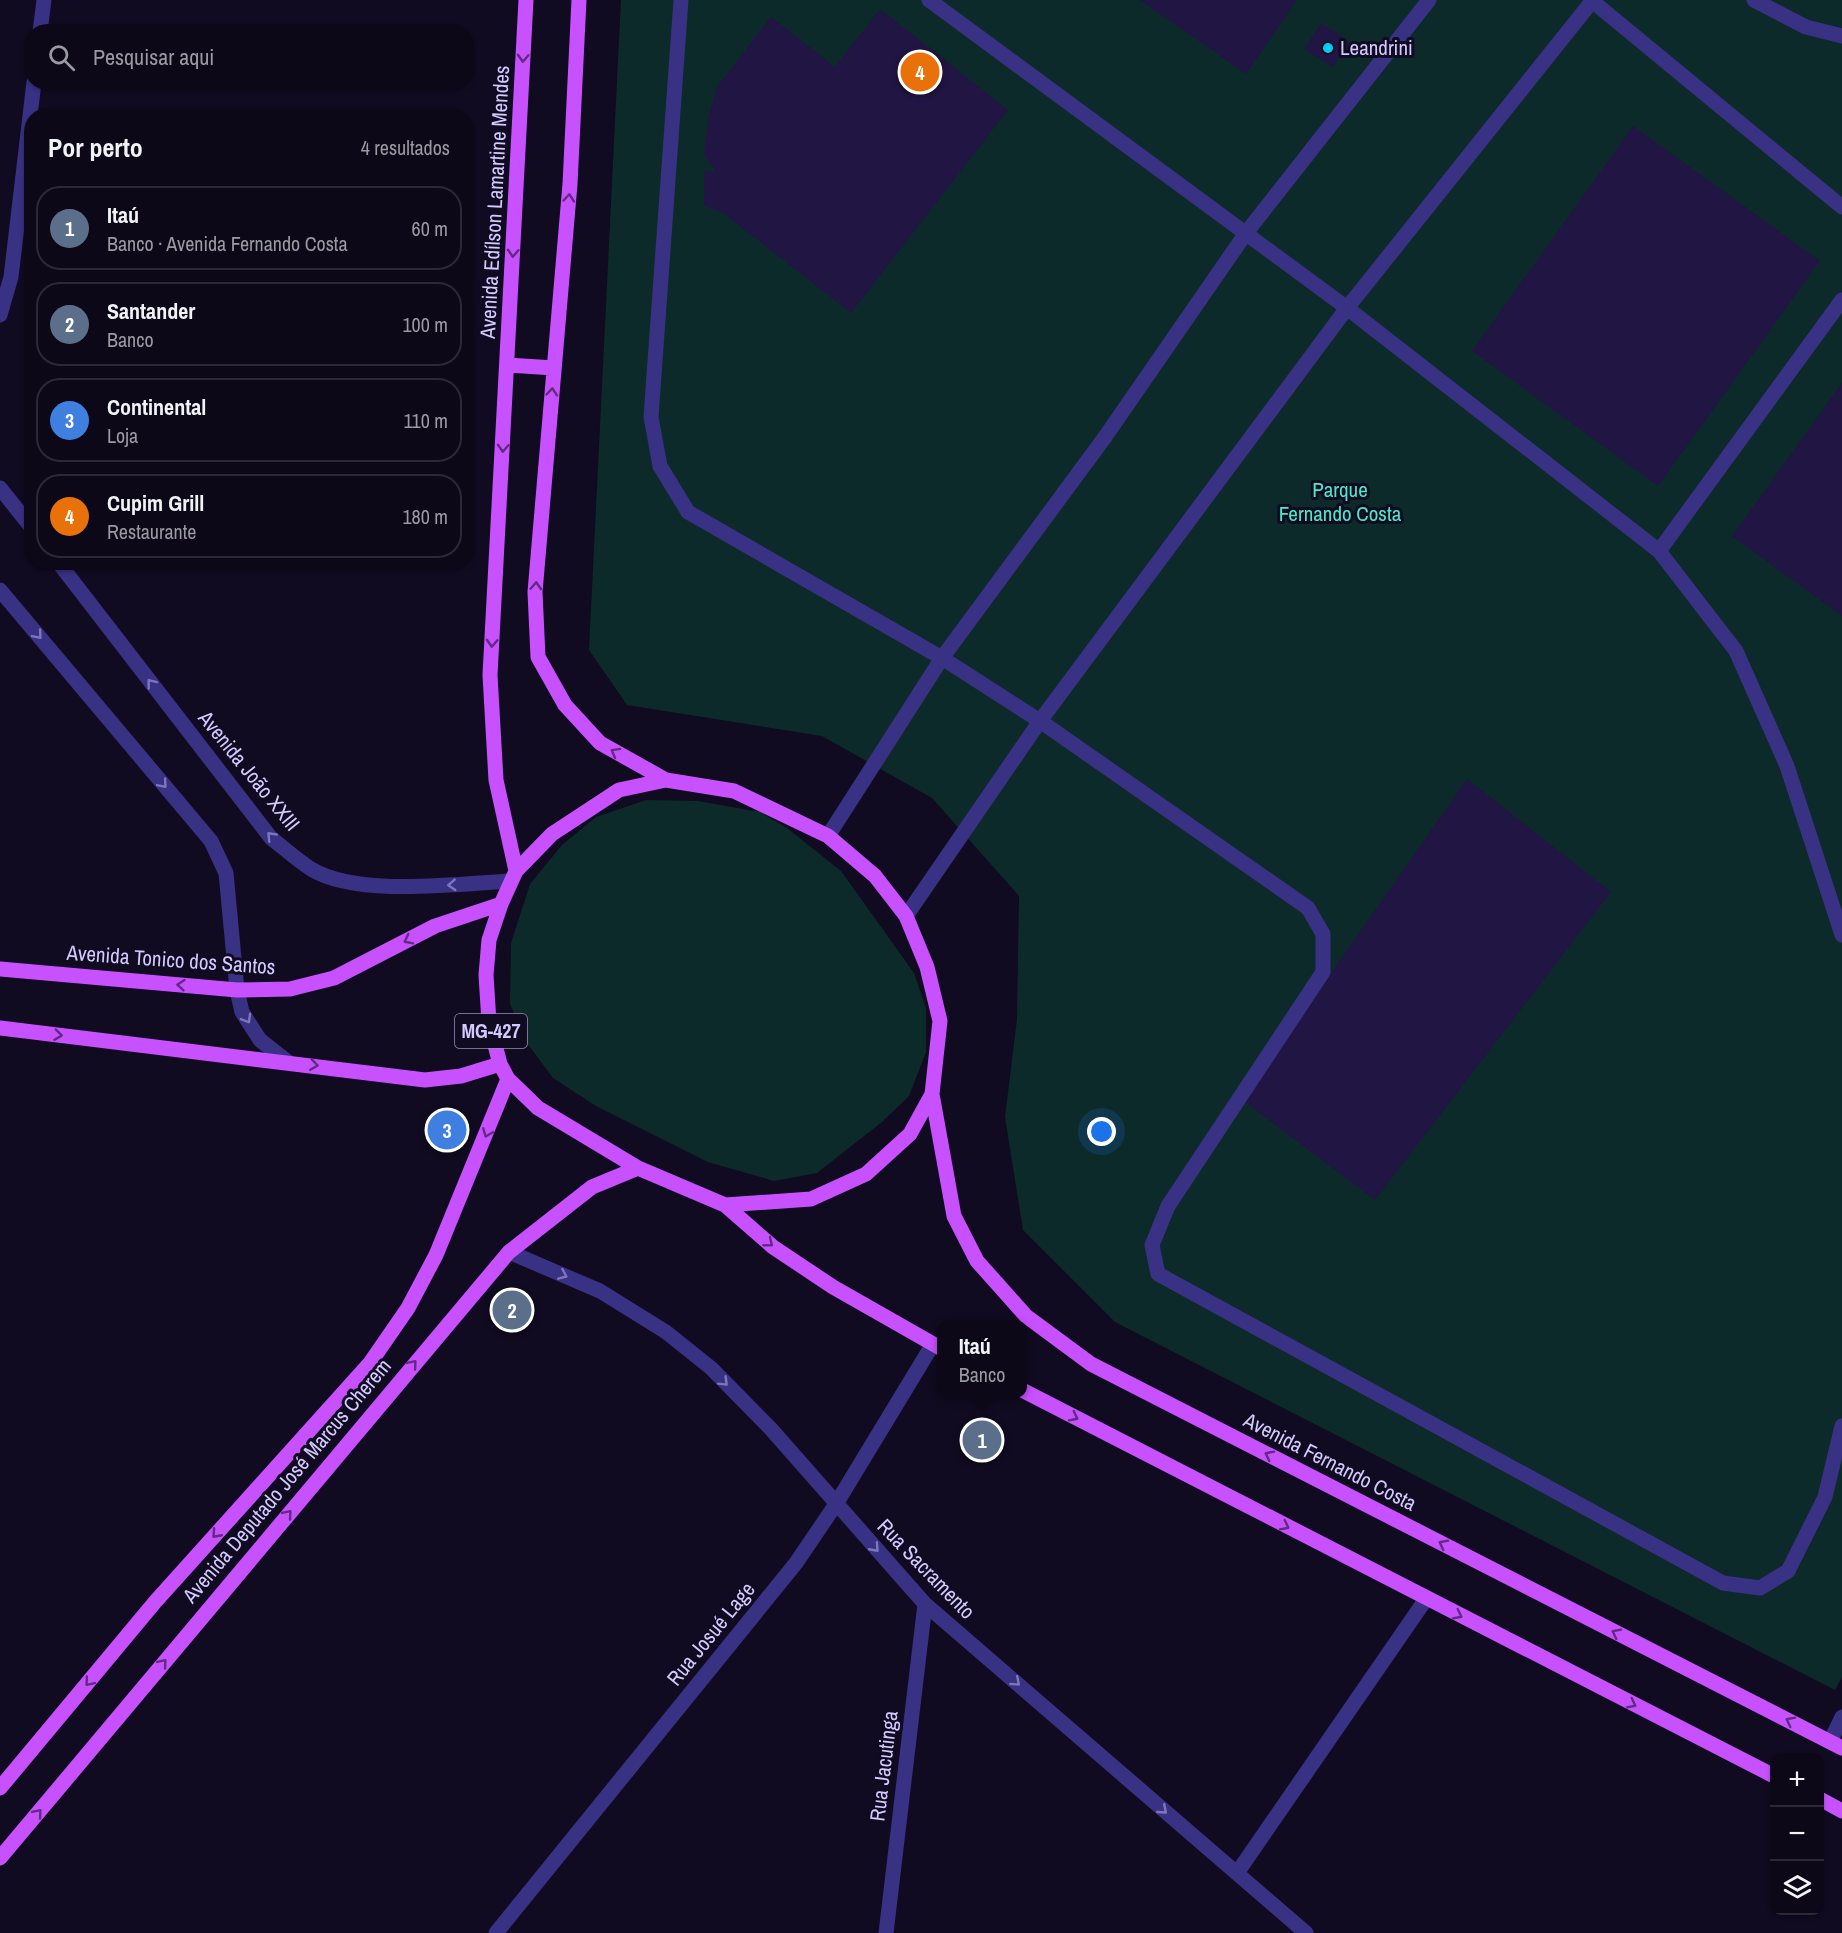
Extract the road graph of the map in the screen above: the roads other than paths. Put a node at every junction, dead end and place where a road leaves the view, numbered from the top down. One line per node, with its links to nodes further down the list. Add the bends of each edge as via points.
1 (44, 0): 9 (street)
2 (526, 0): 19 (main road, Avenida Edílson Lamartine Mendes, one-way to 19)
3 (579, 0): 20 (main road, one-way to 3, via 570,184)
4 (681, 0): 26 (street, via 651,417 660,466 688,512)
5 (929, 0): 15 (street)
6 (1429, 0): 15 (street)
7 (1592, 0): 14 (street); 17 (street)
8 (1754, 0): 10 (street, via 1806,27)
9 (41, 24)
10 (1842, 36)
11 (33, 90): 12 (street)
12 (31, 108)
13 (24, 167): 18 (street, via 11,278)
14 (1842, 207)
15 (1246, 233): 17 (street); 26 (street, via 1105,437)
16 (1842, 300): 23 (street)
17 (1347, 308): 23 (street); 27 (street)
18 (0, 315)
19 (507, 365): 20 (main road); 30 (main road, Avenida Edílson Lamartine Mendes, one-way to 30, via 490,675 496,780)
20 (554, 368): 28 (main road, one-way to 20, via 600,743 565,705 538,657 535,592)
21 (0, 488): 22 (street)
22 (24, 518)
23 (1659, 551): 33 (street, via 1736,651 1787,766)
24 (64, 570): 30 (street, Avenida João XXIII, one-way to 24, via 412,887 359,885 313,870 271,838)
25 (0, 590): 35 (street, one-way to 35, via 211,841 226,873)
26 (942, 658): 27 (street); 29 (street)
27 (1040, 721): 32 (street); 46 (street, via 1308,908 1323,934 1323,972 1168,1206 1152,1245 1158,1274 1723,1583 1760,1588 1788,1571 1825,1497)
28 (666, 780): 29 (main road, MG-427, via 734,791); 30 (main road, MG-427, via 619,790 552,834)
29 (828, 836): 32 (main road, MG-427, via 875,876)
30 (513, 876): 31 (main road, MG-427)
31 (501, 904): 35 (main road, Avenida Tonico dos Santos, one-way to 35, via 435,926 334,978 290,989); 38 (main road, MG-427, via 489,940 486,975 489,1022)
32 (906, 916): 40 (main road, MG-427, via 927,967 940,1021)
33 (1842, 936)
34 (0, 969): 35 (main road, Avenida Tonico dos Santos, one-way to 34)
35 (237, 990): 37 (street, one-way to 37, via 242,1012 260,1040)
36 (0, 1028): 37 (main road, one-way to 37)
37 (288, 1062): 38 (main road, one-way to 38, via 425,1080 461,1076)
38 (500, 1064): 39 (main road, MG-427)
39 (508, 1079): 41 (main road, MG-427, via 538,1108); 53 (main road, Avenida Deputado José Marcus Cherem, one-way to 53, via 436,1255 408,1308 370,1363 155,1602)
40 (932, 1094): 42 (main road, MG-427, via 910,1134 866,1174 811,1198); 51 (main road, Avenida Fernando Costa, one-way to 40, via 1091,1364 1026,1316 976,1261 954,1216)
41 (638, 1168): 42 (main road, MG-427); 43 (main road, Avenida Deputado José Marcus Cherem, via 592,1187)
42 (725, 1205): 44 (main road, one-way to 44, via 833,1287)
43 (509, 1252): 47 (street, Rua Sacramento, one-way to 47, via 600,1291 666,1332 711,1368); 56 (main road, Avenida Deputado José Marcus Cherem, one-way to 43)
44 (937, 1346): 47 (street, Rua Josué Lage)
45 (1027, 1392): 48 (main road, one-way to 48)
46 (1842, 1426)
47 (836, 1504): 49 (street, Rua Sacramento, one-way to 49); 58 (street, Rua Josué Lage, via 796,1563)
48 (1426, 1599): 52 (main road, one-way to 52); 57 (street)
49 (925, 1604): 57 (street, Rua Sacramento, one-way to 57); 59 (street, Rua Jacutinga)
50 (1842, 1718): 51 (street)
51 (1836, 1745)
52 (1770, 1774)
53 (0, 1788)
54 (1824, 1801): 55 (main road)
55 (1842, 1811)
56 (0, 1858)
57 (1237, 1873): 60 (street, Rua Sacramento)
58 (496, 1933)
59 (885, 1933)
60 (1306, 1933)

